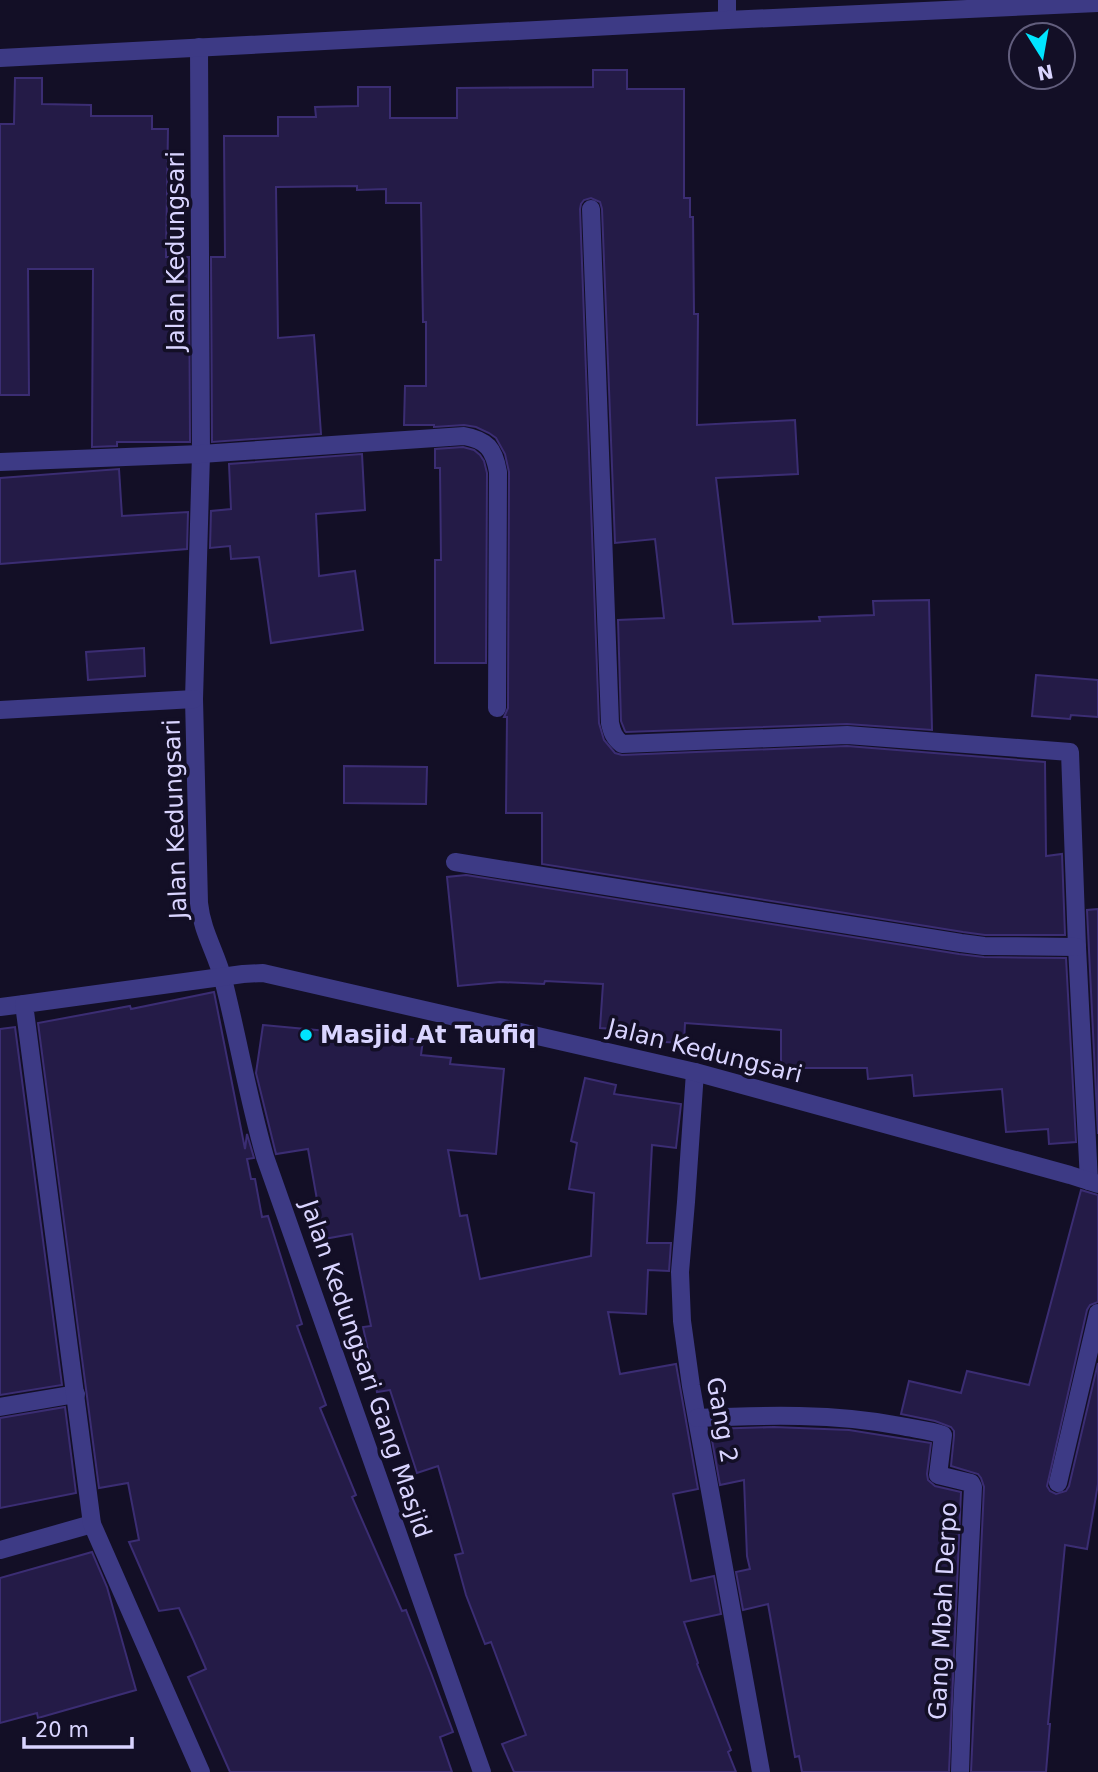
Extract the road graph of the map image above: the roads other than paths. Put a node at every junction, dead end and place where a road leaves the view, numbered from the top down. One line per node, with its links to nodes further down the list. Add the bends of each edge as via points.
1 (727, 0): 3 (street)
2 (1088, 2): 3 (street)
3 (727, 20): 4 (street)
4 (199, 47): 5 (street); 7 (street, Jalan Kedungsari)
5 (0, 58)
6 (591, 209): 13 (street, via 610,723 616,739 622,744 847,735 1070,752)
7 (201, 454): 8 (street); 9 (street, Jalan Kedungsari); 10 (street, via 464,436 488,446 498,472)
8 (0, 462)
9 (194, 699): 11 (street); 14 (street, Jalan Kedungsari, via 199,903)
10 (497, 708)
11 (0, 710)
12 (455, 862): 13 (street, via 961,943)
13 (1077, 947): 18 (street)
14 (222, 976): 15 (street); 17 (street, Jalan Kedungsari, via 263,973); 27 (street, Jalan Kedungsari Gang Masjid, via 265,1157)
15 (24, 1004): 16 (street); 20 (street)
16 (0, 1007)
17 (695, 1072): 18 (street, Jalan Kedungsari); 22 (street, Gang 2, via 680,1272 682,1321)
18 (1093, 1183)
19 (1098, 1313): 23 (street)
20 (76, 1394): 21 (street); 24 (street)
21 (0, 1407)
22 (697, 1418): 28 (street, Gang 2); 29 (street, Gang Mbah Derpo, via 871,1420 943,1435 937,1474 973,1487)
23 (1058, 1483)
24 (92, 1524): 25 (street); 26 (street)
25 (0, 1550)
26 (201, 1772)
27 (482, 1772)
28 (761, 1772)
29 (960, 1772)

